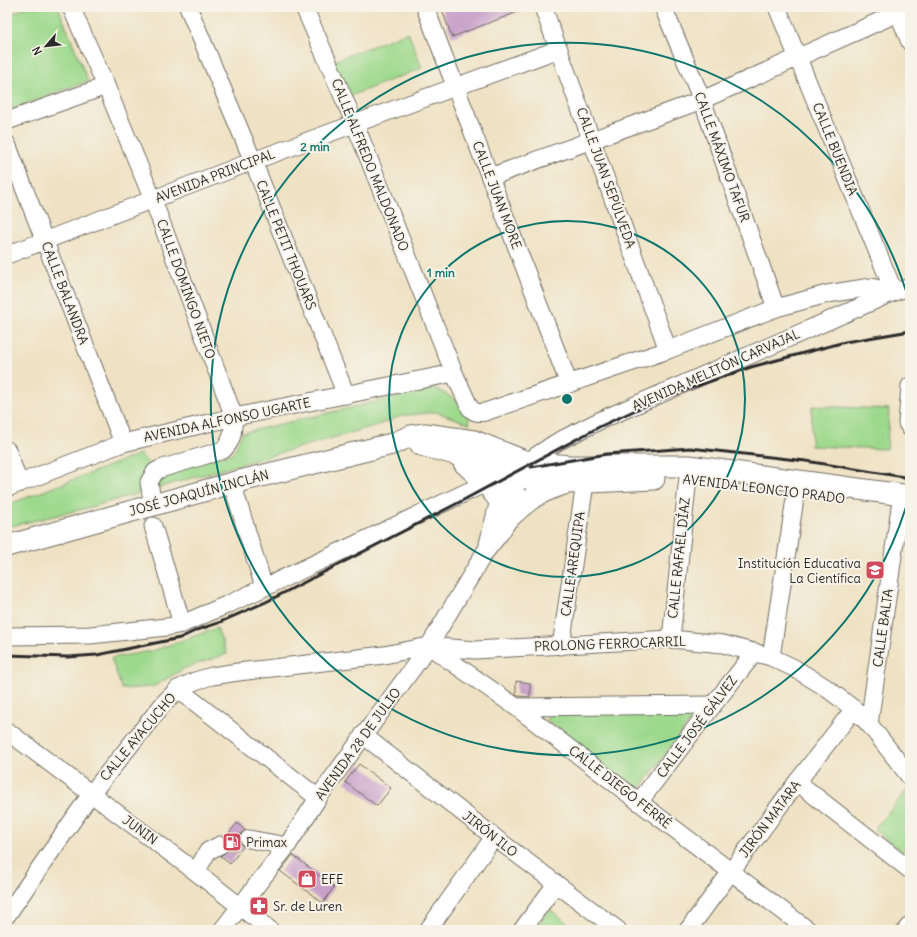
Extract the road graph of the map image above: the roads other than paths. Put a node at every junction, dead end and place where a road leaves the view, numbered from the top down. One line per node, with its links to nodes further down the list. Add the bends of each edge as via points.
1 (71, 7): 12 (street, CALLE DOMINGO NIETO)
2 (188, 7): 19 (street, CALLE PETIT THOUARS)
3 (304, 7): 16 (street, CALLE ALFREDO MALDONADO)
4 (425, 7): 13 (street, CALLE JUAN MORE)
5 (543, 7): 10 (street, CALLE JUAN SEPÚLVEDA)
6 (663, 7): 14 (street, CALLE MÁXIMO TAFUR)
7 (777, 7): 11 (street, CALLE BUENDIA)
8 (897, 10): 9 (street); 11 (street)
9 (910, 42)
10 (559, 49): 13 (street, AVENIDA PRINCIPAL); 17 (street, CALLE JUAN SEPÚLVEDA)
11 (798, 58): 14 (street); 25 (street, CALLE BUENDIA)
12 (106, 86): 15 (street); 21 (street, CALLE DOMINGO NIETO)
13 (454, 86): 16 (street, AVENIDA PRINCIPAL); 20 (street, CALLE JUAN MORE)
14 (702, 100): 17 (street); 26 (street, CALLE MÁXIMO TAFUR)
15 (7, 121)
16 (355, 124): 19 (street, AVENIDA PRINCIPAL); 28 (street, CALLE ALFREDO MALDONADO)
17 (592, 140): 20 (street); 27 (street, CALLE JUAN SEPÚLVEDA)
18 (7, 144): 22 (street, CALLE BALANDRA)
19 (253, 161): 21 (street, AVENIDA PRINCIPAL); 31 (street, CALLE PETIT THOUARS)
20 (490, 177): 29 (street, CALLE JUAN MORE)
21 (153, 200): 22 (street, AVENIDA PRINCIPAL); 32 (street, CALLE DOMINGO NIETO)
22 (45, 240): 23 (street, AVENIDA PRINCIPAL); 34 (street, CALLE BALANDRA)
23 (7, 255)
24 (910, 287): 25 (street, AVENIDA MELITÓN CARVAJAL)
25 (894, 292): 26 (street, via 871,287 827,294); 38 (street, AVENIDA MELITÓN CARVAJAL, via 601,420 557,442)
26 (776, 308): 27 (street)
27 (668, 350): 29 (street)
28 (454, 373): 29 (street, CALLE ALFREDO MALDONADO, via 470,408 478,413); 31 (street, AVENIDA ALFONSO UGARTE)
29 (569, 384)
30 (910, 386): 33 (street, via 907,423)
31 (346, 395): 32 (street, AVENIDA ALFONSO UGARTE)
32 (234, 417): 34 (street, AVENIDA ALFONSO UGARTE); 46 (street, via 232,435 223,450 155,472 148,482)
33 (909, 428)
34 (123, 443): 43 (street, AVENIDA ALFONSO UGARTE)
35 (392, 444): 37 (main road, JOSÉ JOAQUÍN INCLÁN, via 415,444); 38 (main road, JOSÉ JOAQUÍN INCLÁN, via 411,436 425,434 474,441); 40 (main road, JOSÉ JOAQUÍN INCLÁN)
36 (7, 450): 43 (street)
37 (455, 454): 38 (main road, AVENIDA LEONCIO PRADO, via 508,476); 41 (main road)
38 (520, 469): 41 (street); 42 (main road, AVENIDA LEONCIO PRADO); 45 (main road, AVENIDA LEONCIO PRADO, via 569,466 689,466); 47 (street, AVENIDA 28 DE JULIO)
39 (688, 477): 42 (main road, AVENIDA LEONCIO PRADO); 44 (main road, AVENIDA LEONCIO PRADO); 53 (street, CALLE RAFAEL DÍAZ)
40 (232, 483): 46 (main road, JOSÉ JOAQUÍN INCLÁN); 50 (street)
41 (486, 483): 47 (main road); 50 (street)
42 (576, 483): 47 (main road, via 548,489); 55 (street, CALLE AREQUIPA)
43 (13, 486)
44 (796, 492): 45 (main road, AVENIDA LEONCIO PRADO); 57 (street)
45 (907, 504): 62 (street, CALLE BALTA)
46 (153, 506): 49 (main road, JOSÉ JOAQUÍN INCLÁN)
47 (505, 508): 54 (street, AVENIDA 28 DE JULIO, via 501,532 485,552)
48 (153, 526): 51 (street)
49 (7, 546)
50 (264, 587): 51 (street)
51 (182, 624): 52 (street, via 90,635)
52 (7, 636)
53 (671, 639): 55 (street, PROLONG FERROCARRIL); 56 (street, PROLONG FERROCARRIL, via 723,644)
54 (429, 646): 55 (street, PROLONG FERROCARRIL, via 475,650); 58 (street, CALLE AYACUCHO, via 384,655 212,676); 60 (street, CALLE DIEGO FERRÉ); 64 (street, AVENIDA 28 DE JULIO)
55 (561, 646)
56 (755, 652): 57 (street, PROLONG FERROCARRIL); 59 (street, CALLE JOSÉ GÁLVEZ)
57 (771, 657): 61 (street, PROLONG FERROCARRIL, via 825,687)
58 (178, 689): 67 (street, CALLE AYACUCHO, via 158,709); 68 (street)
59 (713, 705): 60 (street); 69 (street, CALLE JOSÉ GÁLVEZ)
60 (516, 707): 69 (street, CALLE DIEGO FERRÉ)
61 (854, 709): 62 (street, PROLONG FERROCARRIL); 66 (street, JIRÓN MATARA)
62 (869, 724): 65 (street, PROLONG FERROCARRIL)
63 (7, 731): 67 (street, JUNIN)
64 (363, 735): 68 (street, AVENIDA 28 DE JULIO); 70 (street, JIRÓN ILO)
65 (910, 777)
66 (797, 782): 74 (street); 75 (street, JIRÓN MATARA)
67 (91, 794): 76 (street, JUNIN); 79 (street, CALLE AYACUCHO)
68 (318, 798): 73 (street, AVENIDA 28 DE JULIO)
69 (639, 802): 75 (street, CALLE DIEGO FERRÉ)
70 (494, 836): 77 (street, JIRÓN ILO); 83 (street)
71 (249, 839): 73 (street)
72 (220, 844): 76 (street, via 208,851)
73 (287, 846): 78 (street, AVENIDA 28 DE JULIO)
74 (910, 870)
75 (731, 871): 86 (street, JIRÓN MATARA); 87 (street, CALLE DIEGO FERRÉ)
76 (196, 872): 78 (street, JUNIN)
77 (556, 884): 84 (street); 85 (street, JIRÓN ILO)
78 (240, 907): 81 (street, AVENIDA 28 DE JULIO); 82 (street, JUNIN)
79 (7, 915)
80 (910, 924): 88 (street)
81 (222, 930)
82 (270, 930)
83 (428, 930)
84 (522, 930)
85 (618, 930)
86 (688, 930)
87 (808, 930)
88 (906, 930)

